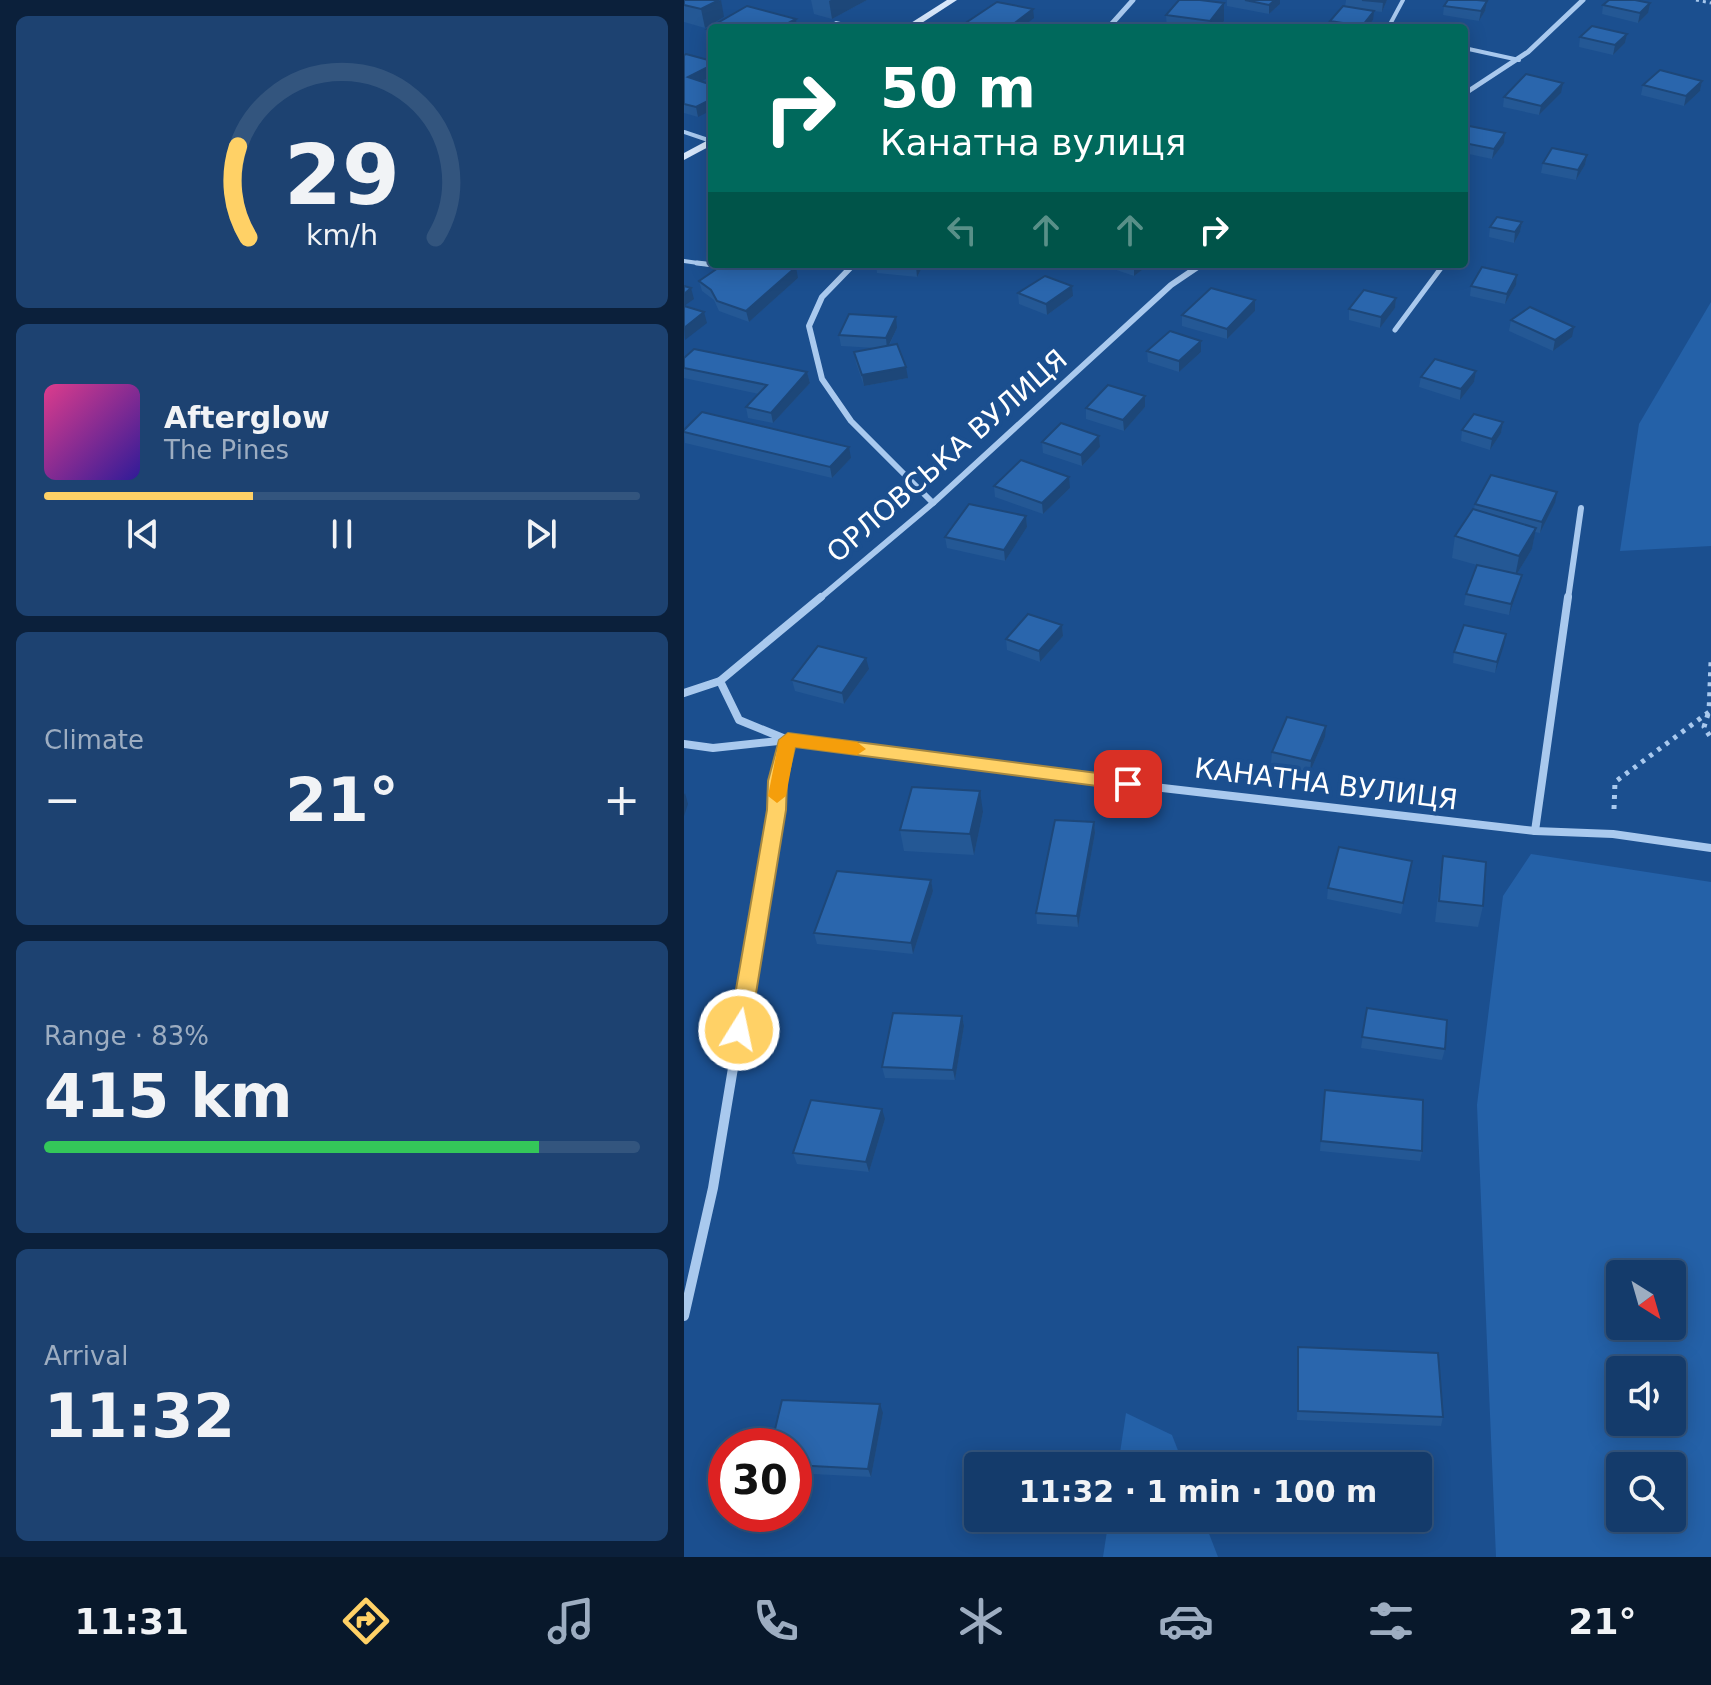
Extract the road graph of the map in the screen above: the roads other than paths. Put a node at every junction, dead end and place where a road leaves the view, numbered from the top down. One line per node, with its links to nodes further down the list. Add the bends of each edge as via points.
1 (953, 0): 7 (main road)
2 (1133, 0): 8 (street)
3 (1403, 0): 9 (lane)
4 (1583, 0): 11 (street)
5 (836, 23): 6 (lane)
6 (840, 24)
7 (914, 24)
8 (1112, 24)
9 (1390, 24)
10 (1468, 49): 11 (lane)
11 (1519, 60): 12 (street)
12 (1468, 92)
13 (684, 132): 14 (lane)
14 (708, 140)
15 (708, 143): 16 (main road)
16 (684, 157)
17 (684, 261): 18 (lane)
18 (708, 264)
19 (850, 268): 23 (street, via 822,297 809,326 822,379 851,421)
20 (1196, 268): 23 (street, ОРЛОВСЬКА ВУЛИЦЯ, via 1171,285)
21 (1441, 268): 22 (lane)
22 (1395, 330)
23 (933, 503): 25 (street, ОРЛОВСЬКА ВУЛИЦЯ)
24 (1581, 508): 29 (street)
25 (720, 681): 26 (street, ОРЛОВСЬКА ВУЛИЦЯ); 27 (street, via 739,720)
26 (684, 693)
27 (788, 740): 28 (street, КАНАТНА ВУЛИЦЯ, via 713,748); 29 (street, КАНАТНА ВУЛИЦЯ); 31 (street, via 713,1188)
28 (684, 744)
29 (1535, 831): 30 (street, КАНАТНА ВУЛИЦЯ, via 1613,834)
30 (1711, 848)
31 (684, 1316)

